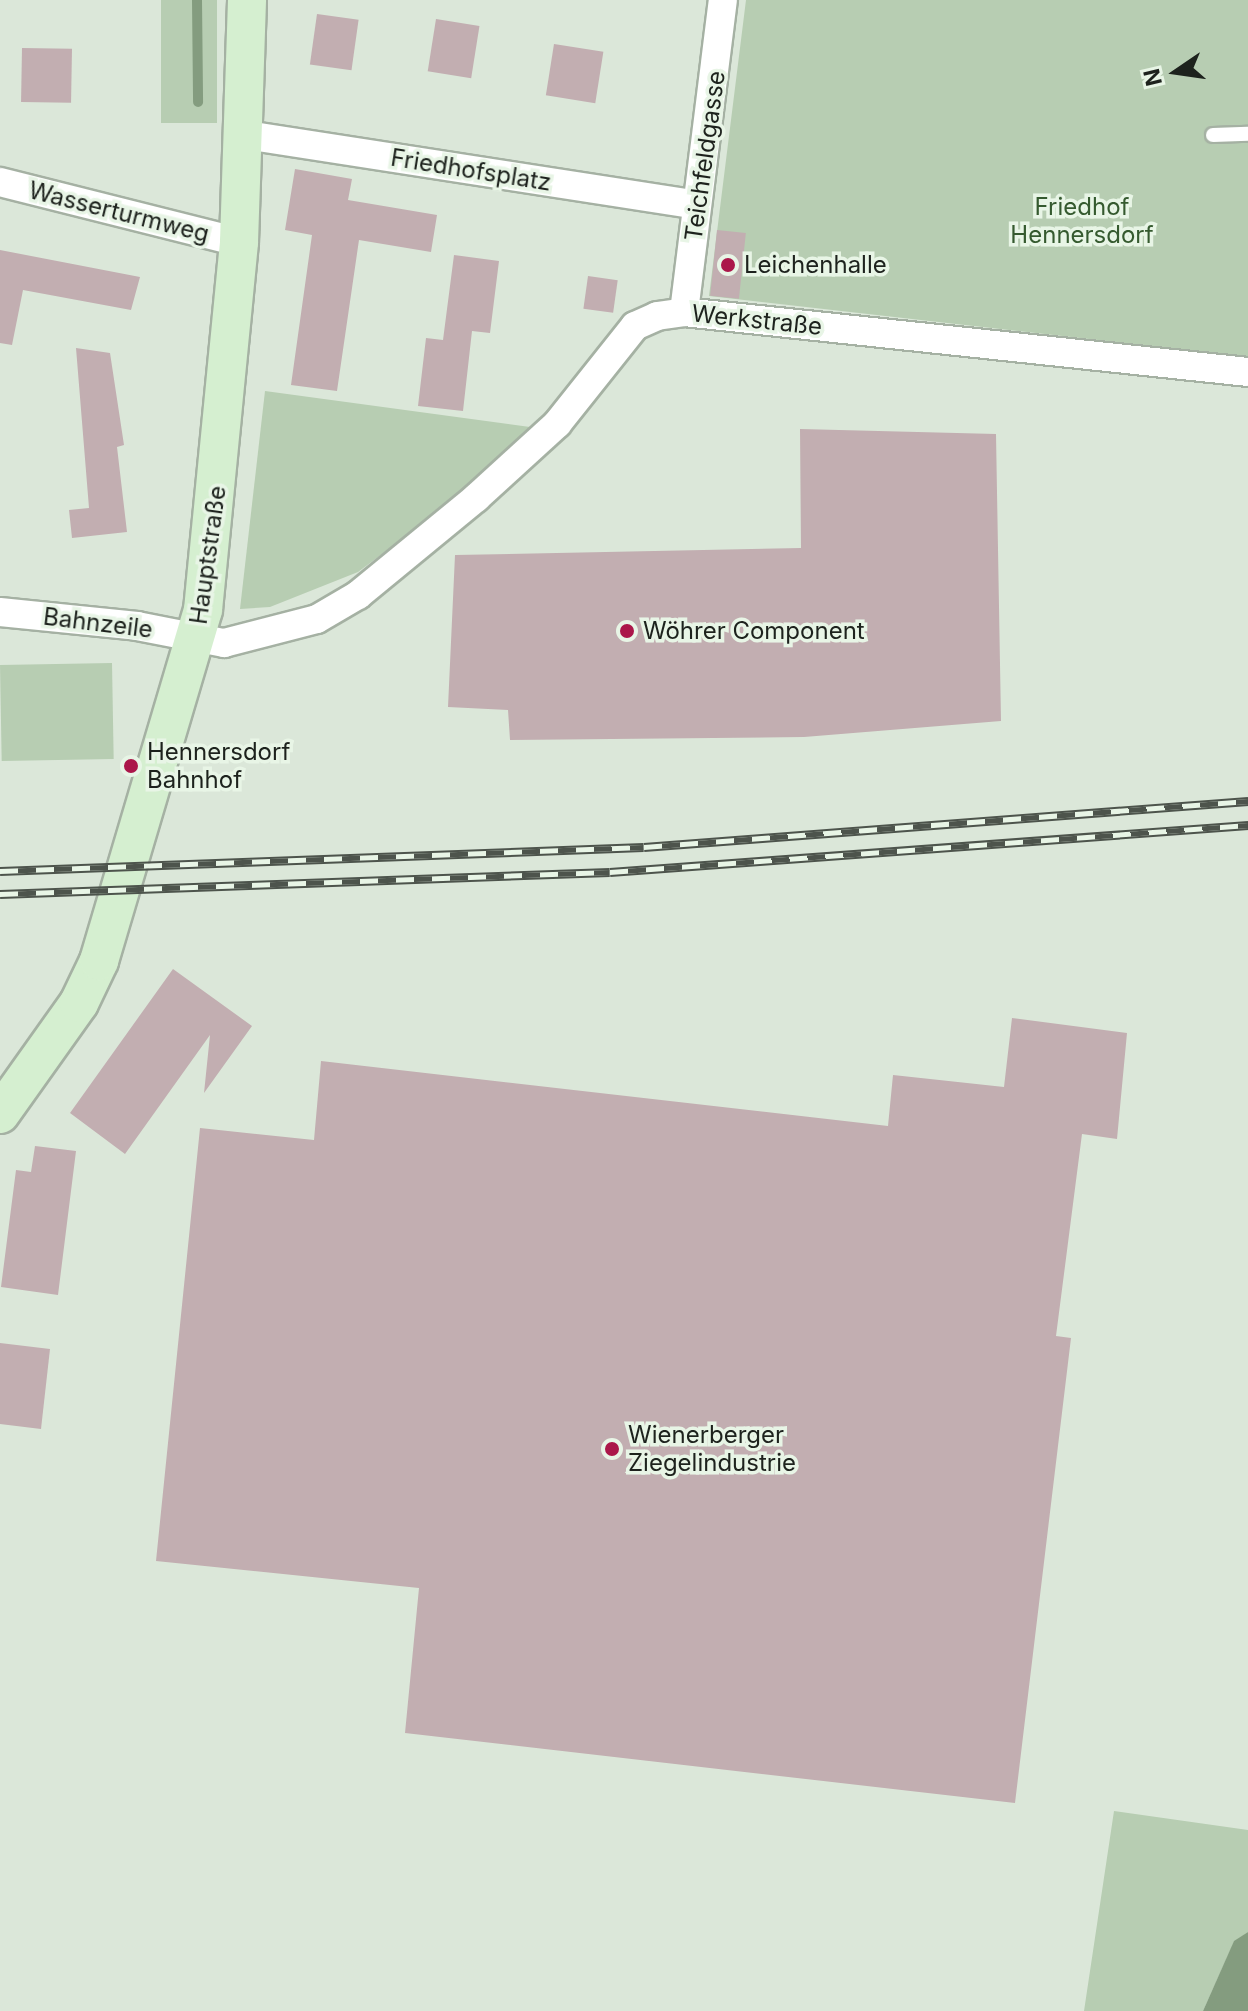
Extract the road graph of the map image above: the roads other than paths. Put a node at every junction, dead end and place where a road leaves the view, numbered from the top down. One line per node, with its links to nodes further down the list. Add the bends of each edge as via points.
1 (247, 0): 4 (street, Hauptstraße)
2 (723, 0): 7 (street, Teichfeldgasse)
3 (1248, 134): 5 (lane)
4 (246, 135): 7 (street, Friedhofsplatz); 8 (street, Hauptstraße)
5 (1213, 135)
6 (0, 182): 8 (street, Wasserturmweg)
7 (697, 205): 9 (street, Teichfeldgasse)
8 (239, 242): 12 (street, Hauptstraße, via 213,552)
9 (684, 312): 10 (street, Werkstraße); 12 (street, Werkstraße, via 635,326 557,424 341,607 259,638 224,643)
10 (1248, 372)
11 (0, 612): 12 (street, Bahnzeile)
12 (196, 639): 13 (street, Hauptstraße, via 90,983)
13 (1, 1109)

